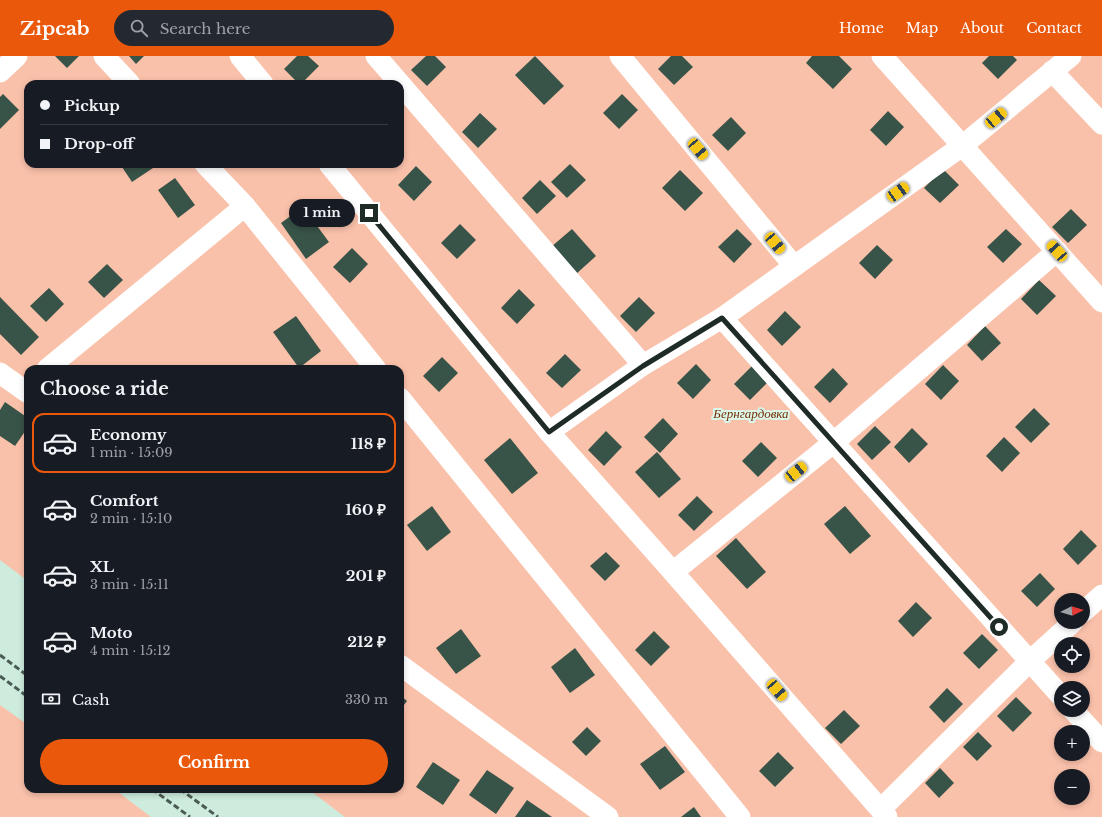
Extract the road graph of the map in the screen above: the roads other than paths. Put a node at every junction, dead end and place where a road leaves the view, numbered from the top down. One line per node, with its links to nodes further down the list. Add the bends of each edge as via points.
1 (17, 56): 9 (street)
2 (104, 56): 10 (street)
3 (240, 56): 11 (street)
4 (376, 56): 12 (street)
5 (620, 56): 20 (street)
6 (882, 56): 15 (street)
7 (1070, 56): 8 (street)
8 (1052, 71): 14 (street); 15 (street)
9 (0, 72)
10 (126, 80)
11 (260, 80)
12 (397, 80)
13 (404, 89): 25 (street)
14 (1102, 124)
15 (962, 146): 19 (street); 20 (street)
16 (209, 168): 18 (street)
17 (332, 168): 29 (street)
18 (245, 206): 23 (street); 24 (street)
19 (1057, 251): 21 (street); 30 (street)
20 (794, 266): 22 (street)
21 (1102, 302)
22 (722, 318): 25 (street); 30 (street)
23 (52, 365)
24 (373, 365)
25 (643, 366): 29 (street)
26 (0, 373): 27 (street)
27 (24, 388)
28 (404, 403): 42 (street)
29 (549, 432): 31 (street)
30 (834, 442): 31 (street); 35 (street)
31 (672, 572): 40 (street)
32 (1102, 595): 33 (street)
33 (1090, 606)
34 (1065, 629): 35 (street)
35 (1030, 662): 37 (street); 40 (street)
36 (404, 668): 41 (street)
37 (1054, 688)
38 (1079, 717): 39 (street)
39 (1102, 742)
40 (884, 813)
41 (608, 817)
42 (740, 817)

